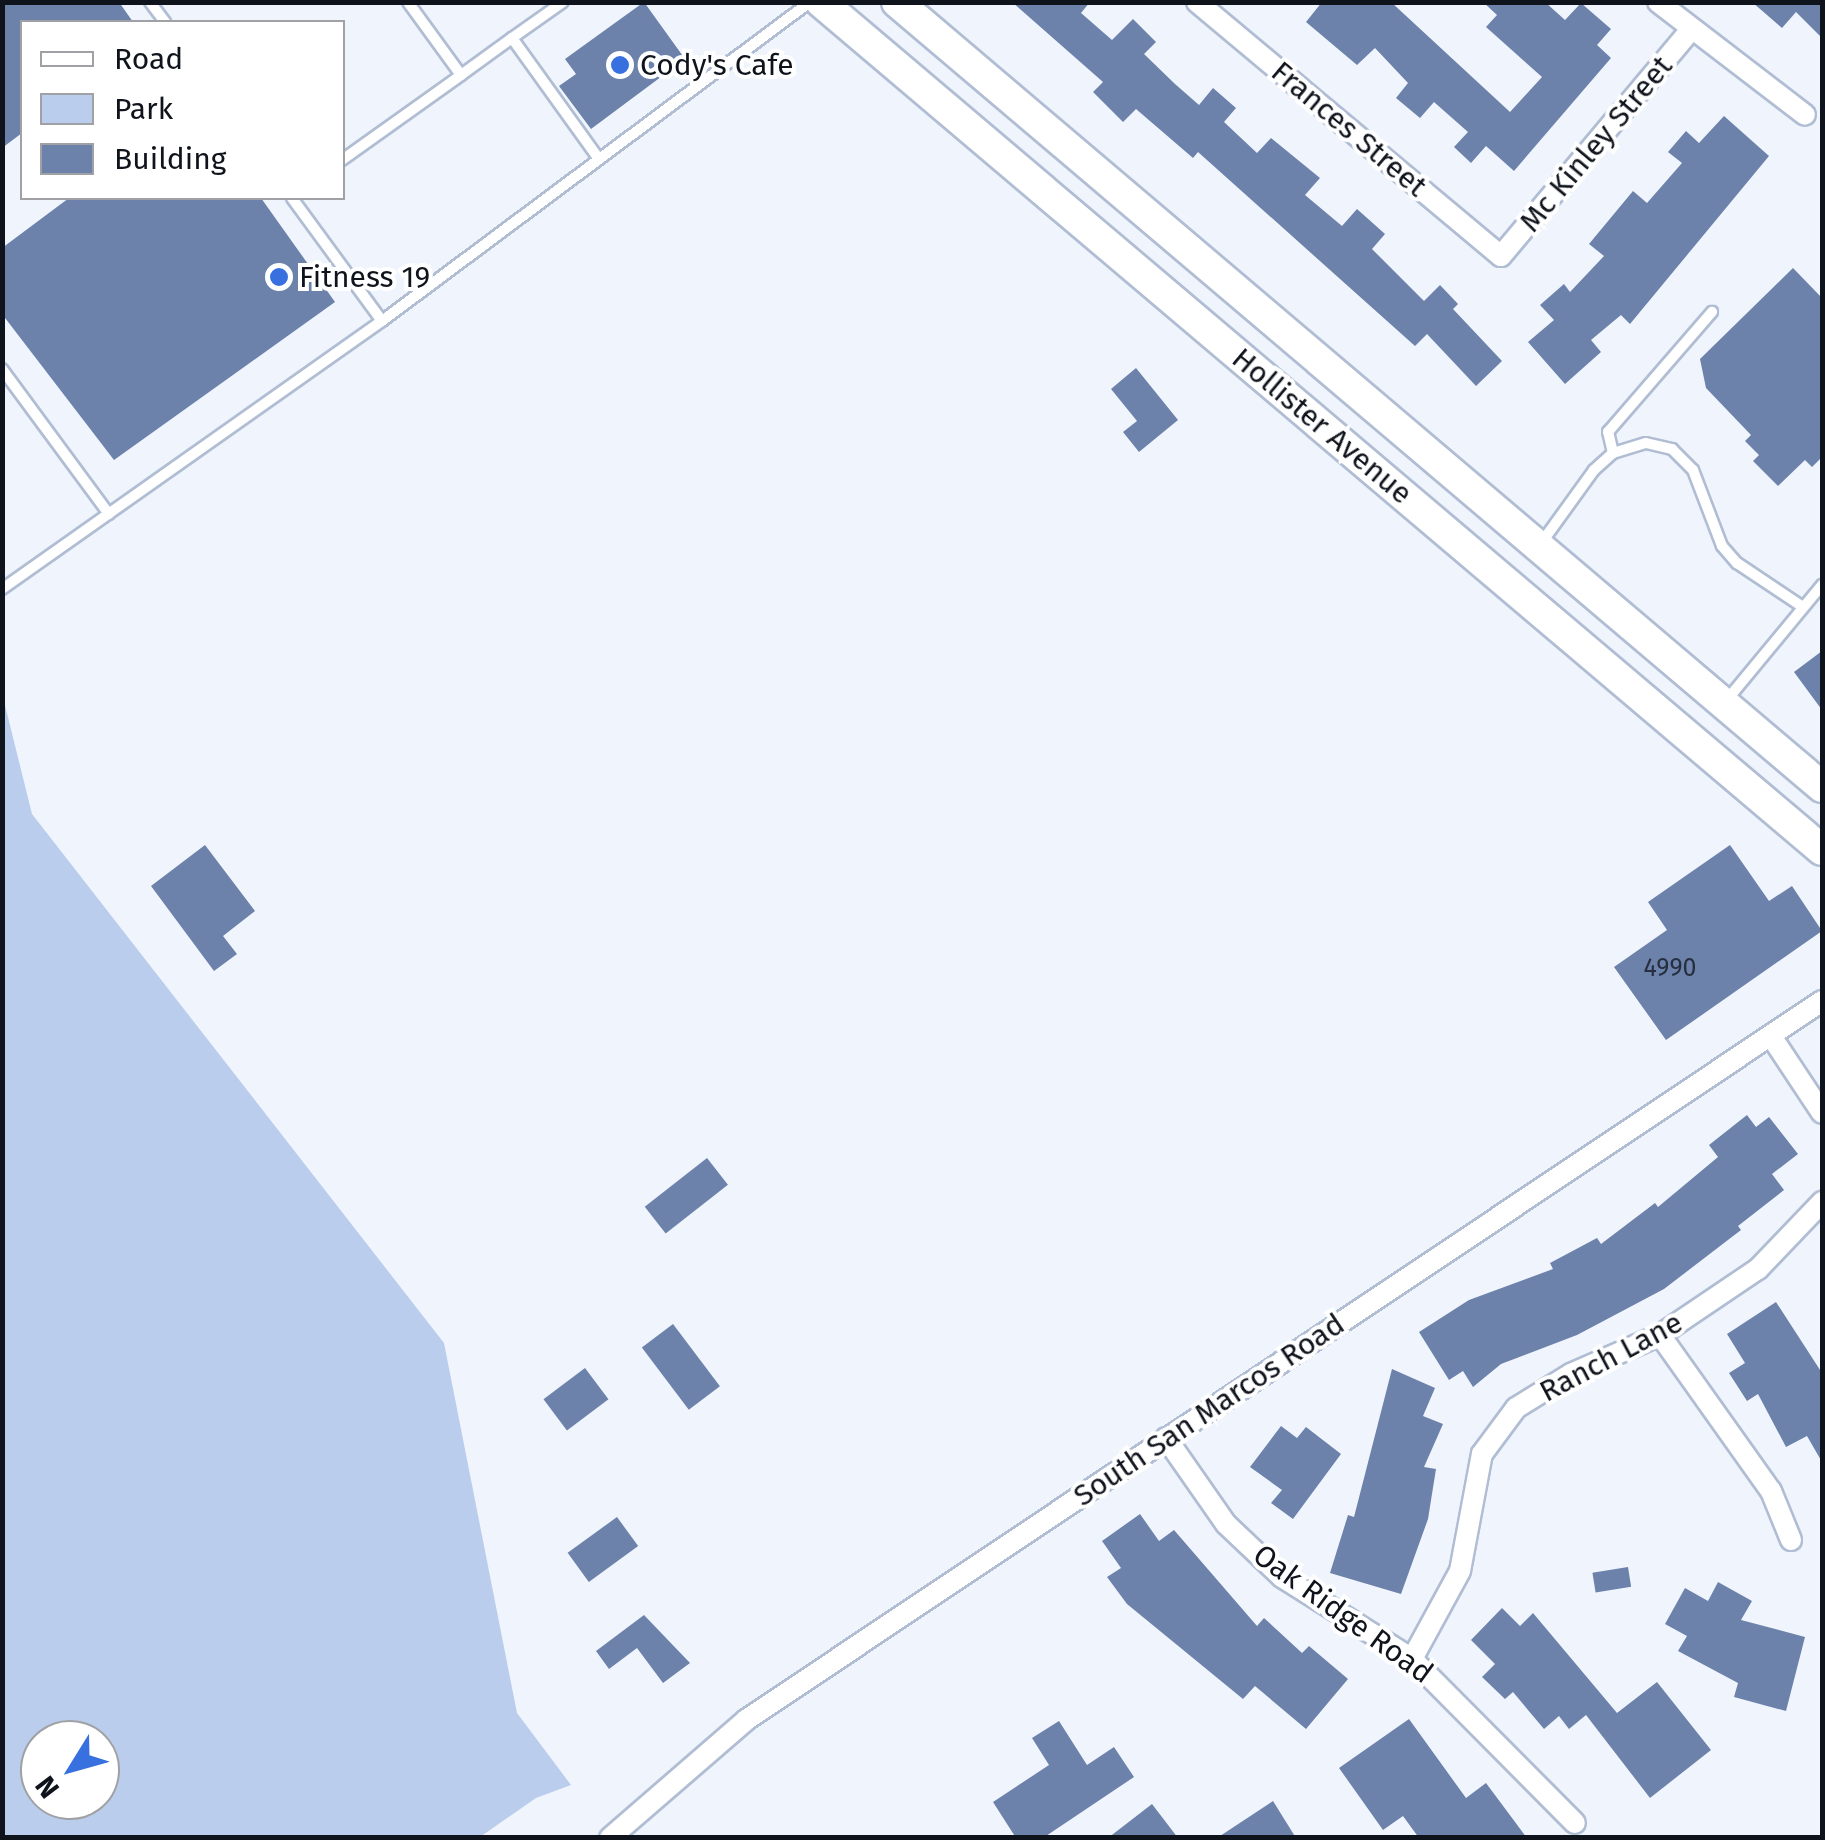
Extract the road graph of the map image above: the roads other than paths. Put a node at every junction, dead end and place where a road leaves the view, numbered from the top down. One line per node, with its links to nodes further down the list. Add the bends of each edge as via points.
1 (408, 2): 10 (lane)
2 (563, 2): 9 (lane)
3 (810, 2): 13 (lane)
4 (821, 2): 27 (main road, Hollister Avenue)
5 (898, 2): 21 (main road, Hollister Avenue)
6 (1196, 2): 15 (street, Frances Street)
7 (1658, 2): 8 (street)
8 (1690, 31): 11 (street); 15 (street, Mc Kinley Street)
9 (512, 38): 10 (lane); 13 (lane)
10 (461, 75): 12 (lane)
11 (1805, 115)
12 (345, 158)
13 (599, 160): 17 (lane)
14 (293, 200): 17 (lane)
15 (1500, 256)
16 (1712, 312): 19 (lane, via 1608,432)
17 (382, 321): 20 (lane)
18 (2, 369): 20 (lane)
19 (1613, 454): 21 (lane); 24 (lane, via 1646,442 1672,449 1693,470 1722,546)
20 (109, 514): 23 (lane)
21 (1540, 545): 25 (main road, Hollister Avenue)
22 (1822, 586): 24 (lane)
23 (2, 589)
24 (1803, 607): 25 (lane)
25 (1725, 702): 26 (main road, Hollister Avenue)
26 (1822, 787)
27 (1822, 850)
28 (1822, 1001): 29 (street, South San Marcos Road)
29 (1772, 1036): 30 (street); 33 (street, South San Marcos Road)
30 (1822, 1113)
31 (1822, 1202): 32 (street, Ranch Lane, via 1758,1269)
32 (1660, 1336): 34 (street, via 1771,1491); 35 (street, Ranch Lane, via 1571,1374 1516,1408 1482,1454 1460,1571)
33 (1166, 1438): 35 (street, Oak Ridge Road, via 1226,1524 1282,1577); 37 (street, South San Marcos Road, via 746,1720)
34 (1790, 1540)
35 (1412, 1659): 36 (street, Oak Ridge Road)
36 (1576, 1822)
37 (610, 1838)

